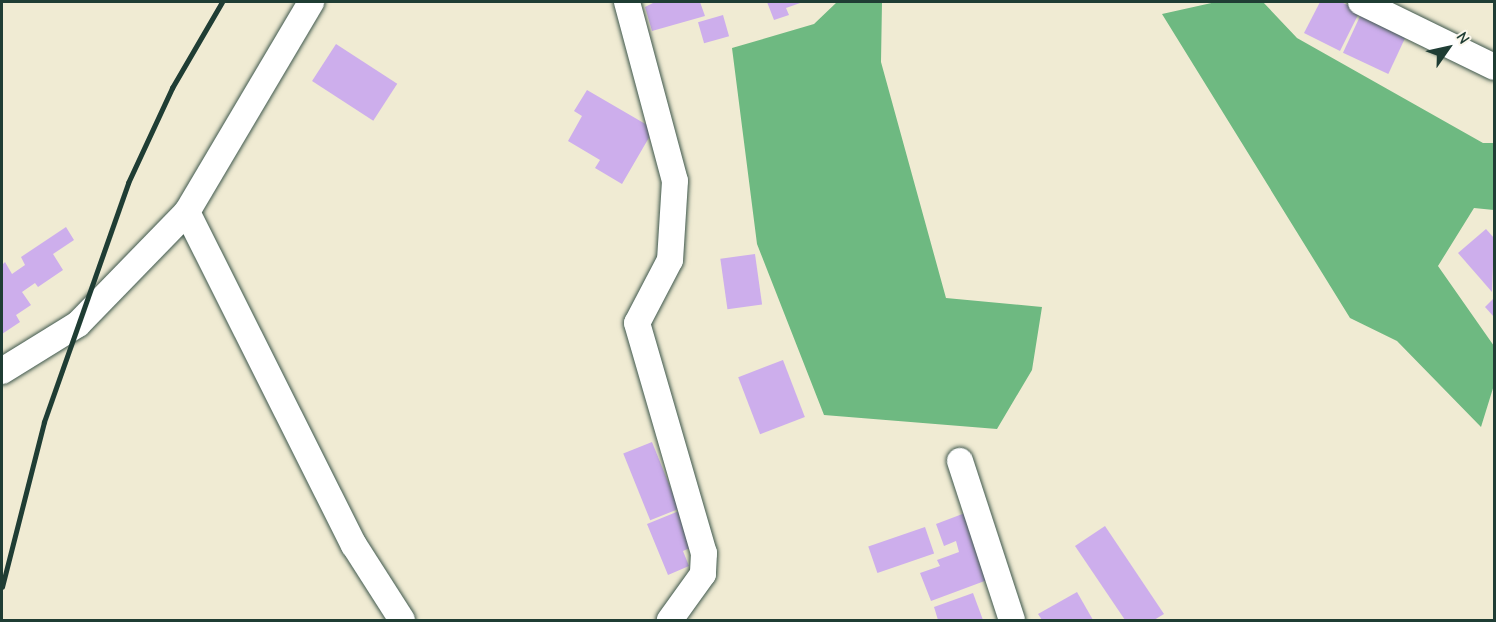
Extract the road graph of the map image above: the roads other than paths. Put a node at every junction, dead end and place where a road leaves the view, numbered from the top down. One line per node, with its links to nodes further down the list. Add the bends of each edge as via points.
1 (311, 2): 5 (street)
2 (627, 2): 9 (street, via 675,181 670,260 638,322 704,554 703,574)
3 (1360, 2): 4 (street)
4 (1494, 67)
5 (187, 212): 6 (street, via 78,324); 8 (street, via 354,544)
6 (2, 371)
7 (960, 461): 10 (street)
8 (402, 621)
9 (670, 621)
10 (1012, 621)

